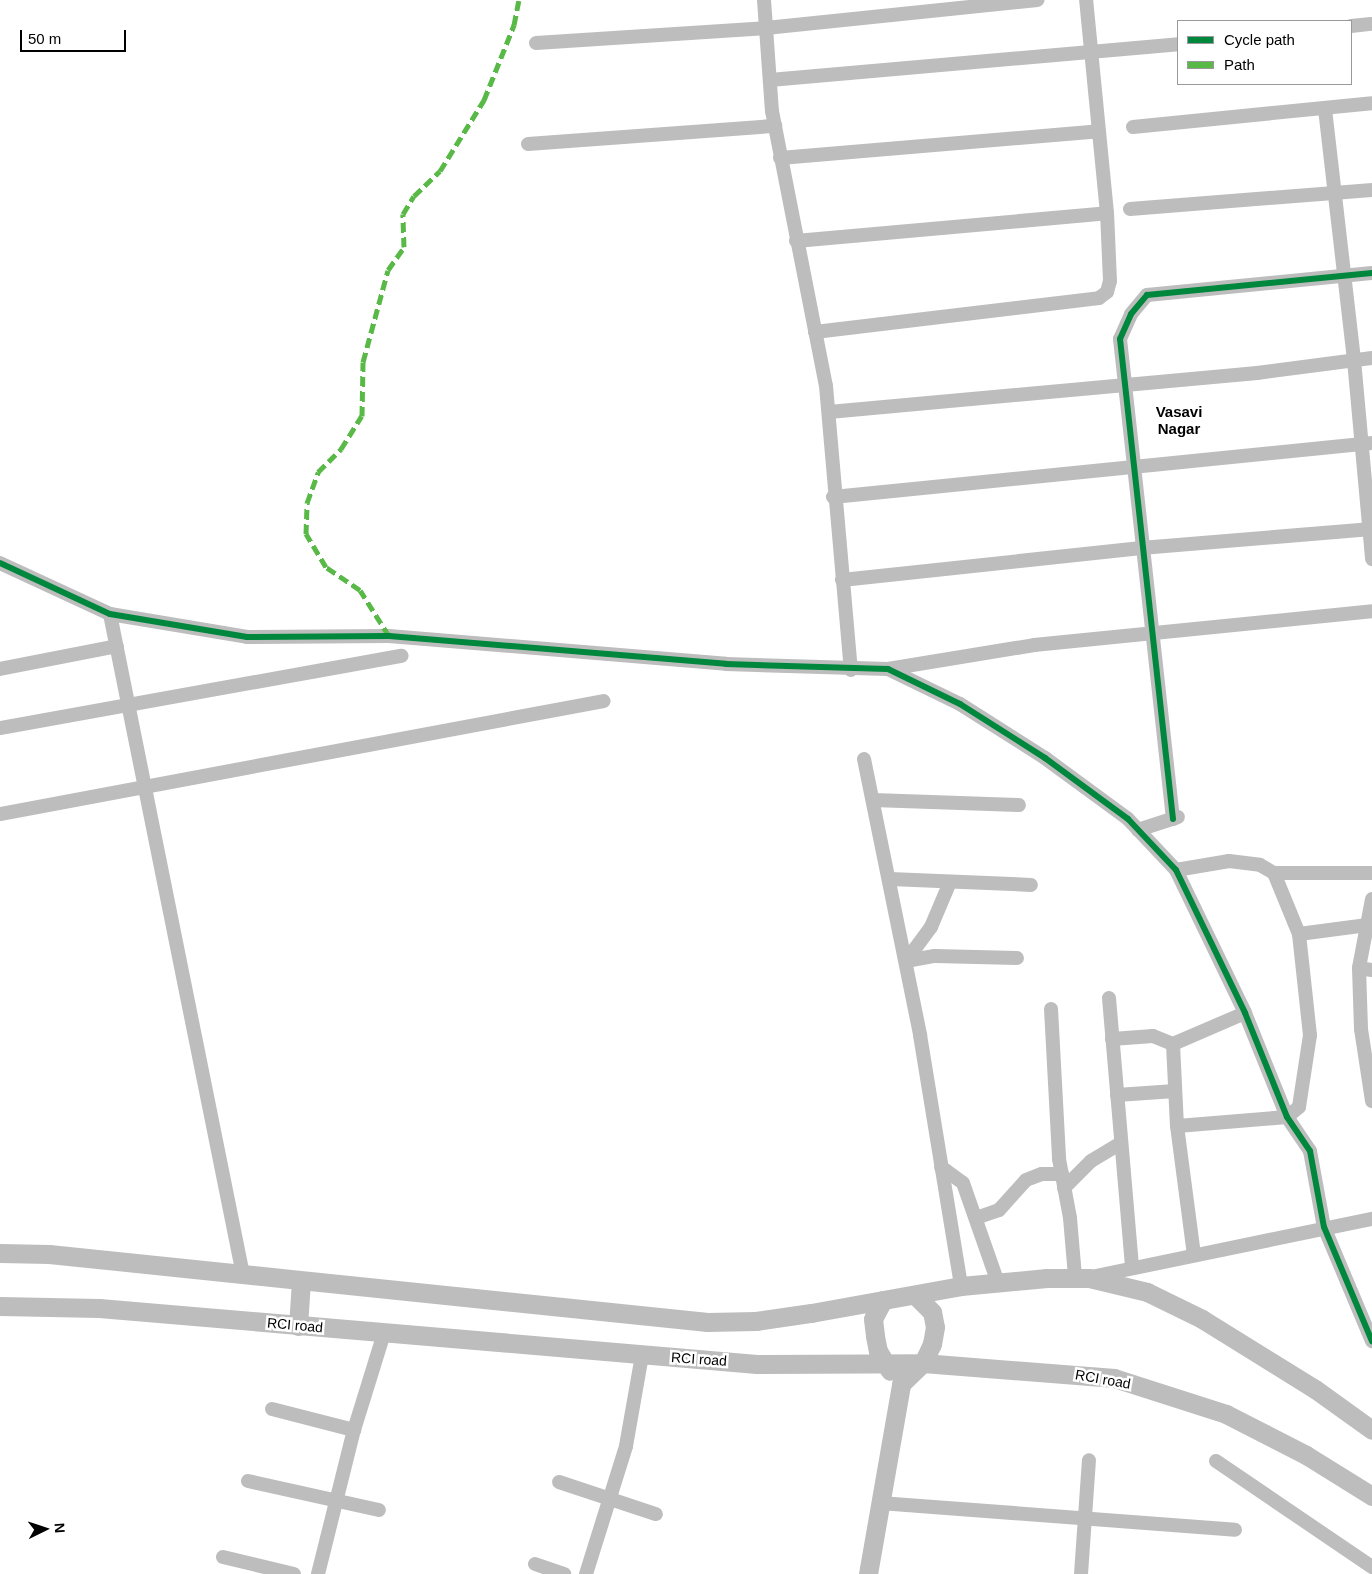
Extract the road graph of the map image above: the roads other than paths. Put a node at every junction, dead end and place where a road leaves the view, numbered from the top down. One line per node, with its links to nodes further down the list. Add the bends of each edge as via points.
1 (764, 0): 6 (street)
2 (1038, 0): 6 (street)
3 (1086, 0): 9 (street)
4 (1371, 24): 5 (street)
5 (1352, 26)
6 (766, 28): 7 (street); 10 (street)
7 (536, 43)
8 (1177, 44): 9 (street)
9 (1091, 54): 10 (street); 15 (street)
10 (770, 80): 13 (street)
11 (1372, 103): 12 (street)
12 (1325, 109): 14 (street); 19 (street)
13 (775, 126): 16 (street); 17 (street)
14 (1133, 127)
15 (1099, 131): 17 (street); 21 (street)
16 (528, 144)
17 (780, 158): 22 (street)
18 (1372, 190): 19 (street)
19 (1334, 194): 20 (street); 24 (street)
20 (1130, 209)
21 (1107, 213): 22 (street); 25 (street, via 1110,281 1107,292 1099,298)
22 (796, 241): 25 (street)
23 (1372, 273): 24 (street)
24 (1343, 276): 27 (street); 28 (street, via 1147,296 1131,314 1120,339)
25 (814, 332): 29 (street)
26 (1372, 358): 27 (street)
27 (1354, 360): 28 (street, via 1257,373); 30 (street)
28 (1125, 384): 29 (street); 31 (street)
29 (829, 412): 32 (street)
30 (1367, 443): 31 (street); 33 (street)
31 (1133, 467): 32 (street); 34 (street)
32 (834, 497): 37 (street)
33 (1370, 529): 34 (street); 35 (street)
34 (1141, 548): 37 (street); 40 (street)
35 (1372, 559)
36 (0, 563): 39 (street)
37 (842, 580): 45 (street)
38 (1372, 611): 40 (street)
39 (110, 614): 41 (street); 45 (street, via 248,637 389,636 726,664)
40 (1150, 633): 44 (street, via 1034,645); 54 (street, via 1176,818)
41 (117, 646): 43 (street); 47 (street)
42 (402, 656): 47 (street)
43 (0, 669)
44 (888, 669): 45 (street); 54 (street, via 960,704 1037,753)
45 (851, 670)
46 (604, 701): 50 (street)
47 (129, 705): 48 (street); 50 (street)
48 (0, 728)
49 (864, 759): 51 (street)
50 (145, 787): 53 (street); 86 (street)
51 (873, 800): 52 (street); 58 (street)
52 (1019, 805)
53 (0, 814)
54 (1138, 830): 55 (street)
55 (1176, 870): 56 (street, via 1229,861 1260,865); 69 (street)
56 (1274, 873): 57 (street); 63 (street)
57 (1372, 873)
58 (890, 879): 59 (street); 65 (street)
59 (950, 882): 60 (street); 65 (street, via 931,926)
60 (1031, 885)
61 (1372, 900): 62 (street)
62 (1367, 925): 63 (street); 66 (street)
63 (1299, 934): 75 (street, via 1310,1035 1298,1107)
64 (1017, 958): 65 (street, via 935,956)
65 (906, 961): 78 (street)
66 (1365, 969): 74 (street, via 1362,1037)
67 (1109, 998): 70 (street)
68 (1051, 1009): 79 (street)
69 (1245, 1013): 71 (street); 75 (street)
70 (1112, 1040): 71 (street, via 1153,1036); 73 (street)
71 (1173, 1044): 72 (street)
72 (1175, 1091): 73 (street); 76 (street)
73 (1117, 1095): 77 (street)
74 (1372, 1101)
75 (1287, 1117): 76 (street); 82 (street, via 1310,1151)
76 (1177, 1126): 84 (street)
77 (1121, 1143): 79 (street); 85 (street)
78 (941, 1168): 80 (street, via 963,1183); 90 (street)
79 (1063, 1181): 80 (street, via 1042,1174 1026,1180 999,1210); 87 (street)
80 (976, 1218): 89 (street)
81 (1372, 1219): 82 (street)
82 (1324, 1228): 84 (street); 94 (street)
83 (0, 1253): 86 (main road, via 50,1254)
84 (1194, 1254): 85 (street)
85 (1132, 1268): 87 (street)
86 (243, 1275): 88 (main road)
87 (1082, 1277): 89 (main road); 104 (main road, via 1147,1292 1194,1315 1315,1389)
88 (301, 1281): 92 (main road, via 707,1322 756,1321); 95 (main road)
89 (998, 1283): 90 (main road)
90 (961, 1286): 91 (main road)
91 (915, 1295): 92 (main road); 100 (main road, via 932,1312 935,1327 932,1344)
92 (883, 1300): 99 (main road, via 873,1319 878,1351)
93 (0, 1306): 95 (main road, RCI road, via 99,1308)
94 (1369, 1325): 97 (street)
95 (298, 1326): 96 (main road, RCI road)
96 (384, 1333): 98 (main road, RCI road); 103 (street)
97 (1372, 1342)
98 (642, 1355): 99 (main road, RCI road, via 757,1364); 110 (street, via 626,1446)
99 (884, 1363): 100 (main road, RCI road); 101 (main road)
100 (923, 1363): 101 (main road); 109 (main road, RCI road, via 1114,1378 1226,1414 1306,1455)
101 (901, 1384): 112 (main road)
102 (272, 1409): 103 (street)
103 (354, 1430): 111 (street)
104 (1372, 1430)
105 (1088, 1460): 115 (street)
106 (1216, 1461): 119 (street)
107 (248, 1481): 111 (street)
108 (559, 1482): 110 (street)
109 (1372, 1496)
110 (610, 1499): 114 (street); 123 (street)
111 (336, 1500): 113 (street); 121 (street)
112 (880, 1503): 115 (street); 124 (main road)
113 (379, 1510)
114 (656, 1514)
115 (1084, 1519): 116 (street); 125 (street)
116 (1235, 1530)
117 (223, 1558): 120 (street)
118 (535, 1564): 122 (street)
119 (1372, 1567)
120 (294, 1574)
121 (318, 1574)
122 (564, 1574)
123 (586, 1574)
124 (868, 1574)
125 (1081, 1574)

